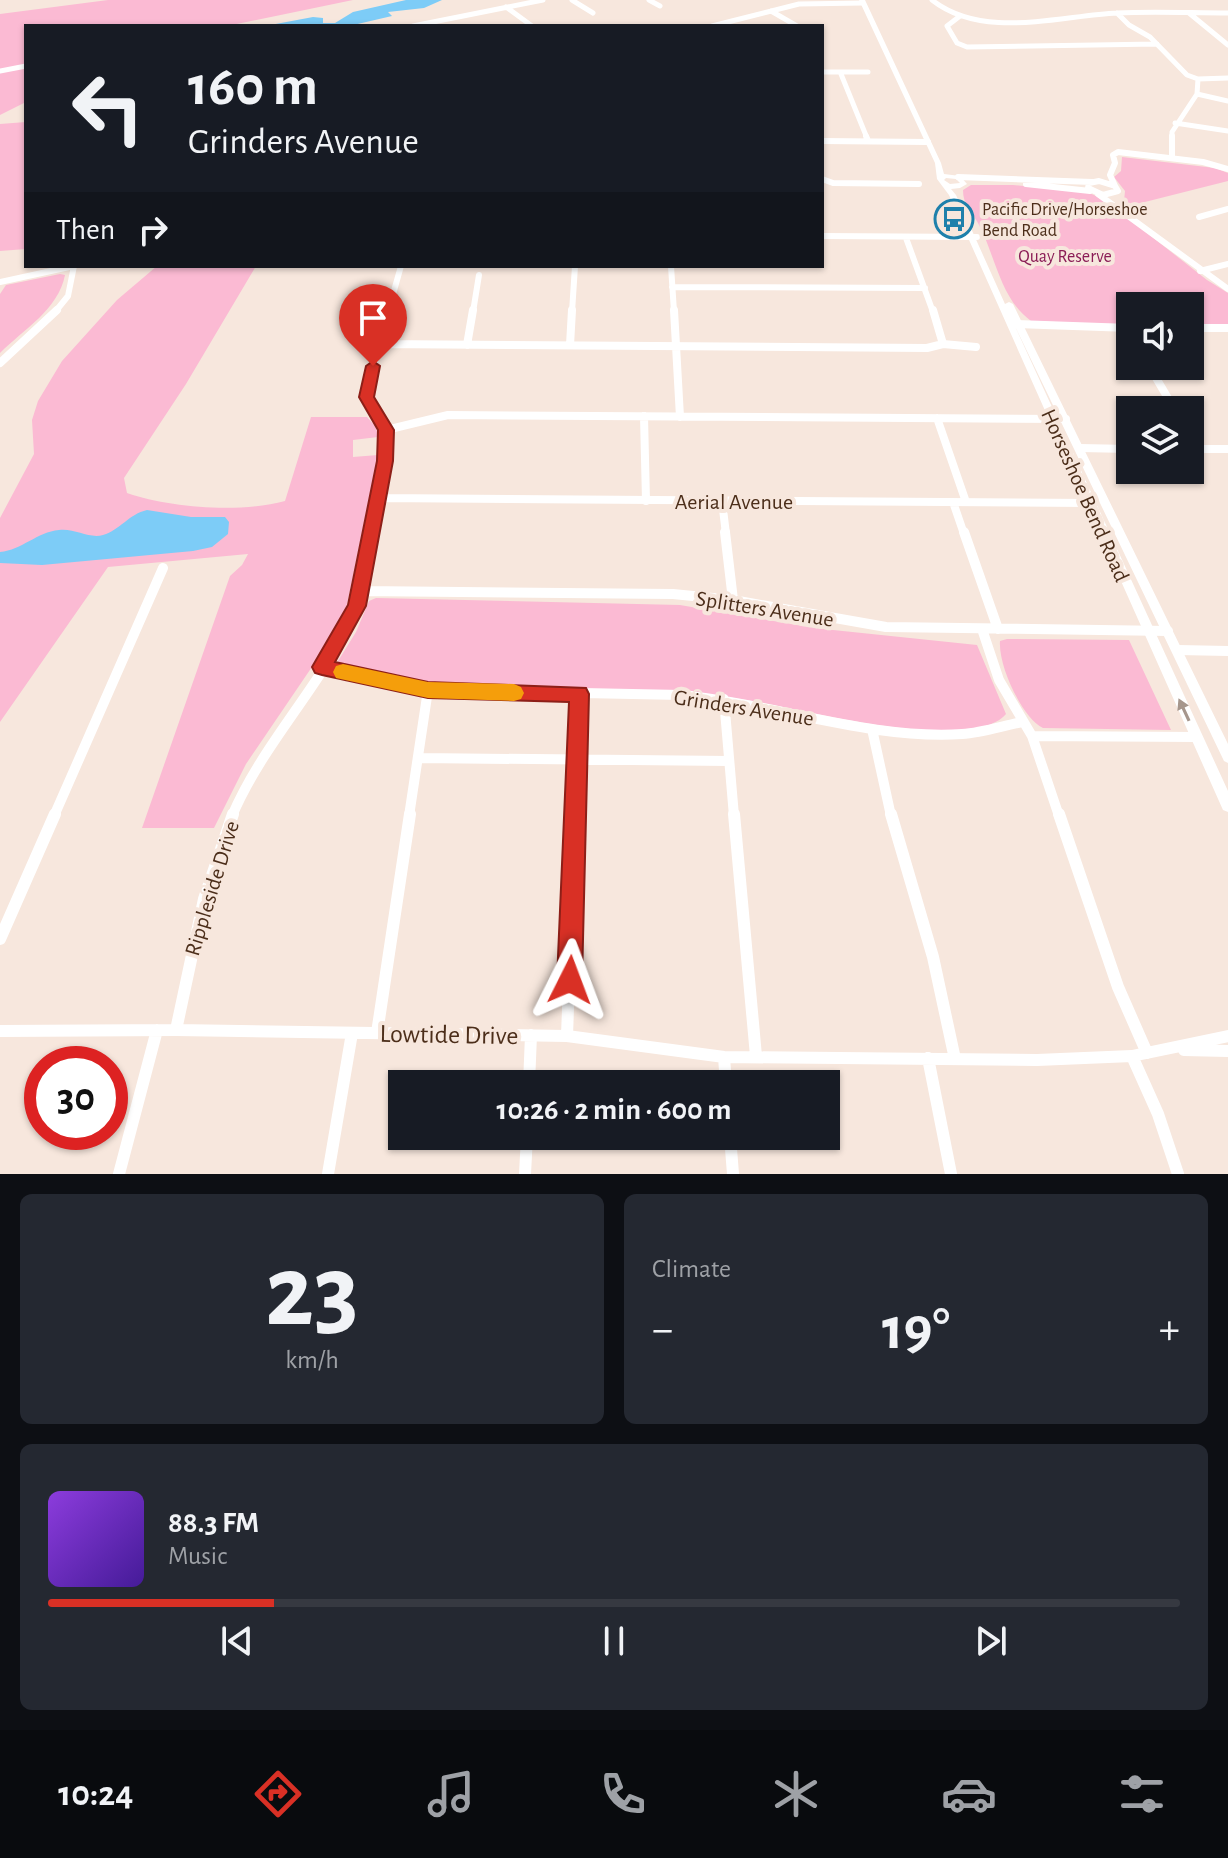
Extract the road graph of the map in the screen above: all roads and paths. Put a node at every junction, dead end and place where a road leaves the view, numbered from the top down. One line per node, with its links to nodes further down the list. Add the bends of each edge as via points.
1 (543, 0): 7 (street)
2 (572, 0): 9 (street)
3 (649, 0): 6 (street)
4 (932, 0): 13 (street)
5 (862, 1): 8 (street, via 812,2); 33 (street, Horseshoe Bend Road)
6 (660, 6)
7 (506, 7): 14 (street); 15 (street)
8 (771, 11): 16 (street); 17 (street)
9 (593, 13)
10 (1117, 13): 11 (street); 13 (street, via 1044,20); 18 (street)
11 (1189, 13): 12 (street); 19 (street)
12 (1228, 13)
13 (960, 16): 18 (street, via 947,26 957,43 967,47)
14 (423, 24)
15 (529, 24)
16 (720, 24)
17 (794, 24)
18 (1157, 44): 26 (street, via 1187,75)
19 (1228, 45)
20 (24, 66): 21 (street)
21 (0, 71)
22 (824, 72): 24 (street)
23 (868, 72): 24 (street)
24 (841, 74): 32 (street)
25 (1228, 78): 26 (street)
26 (1198, 79): 27 (street)
27 (1197, 94): 28 (street); 29 (street)
28 (1228, 101)
29 (1175, 123): 30 (street); 34 (street)
30 (1228, 131)
31 (824, 141): 32 (street)
32 (868, 141): 33 (street)
33 (928, 142): 35 (street, Horseshoe Bend Road)
34 (1172, 158): 36 (street); 37 (street, via 1118,152)
35 (938, 163): 38 (street, Horseshoe Bend Road); 40 (street, Horseshoe Bend Road)
36 (1226, 166)
37 (1111, 171): 41 (street); 44 (street)
38 (957, 176): 40 (street); 41 (street); 43 (street, Horseshoe Bend Road)
39 (824, 180): 42 (street)
40 (942, 181): 43 (street); 51 (street, Horseshoe Bend Road)
41 (1094, 181): 44 (street); 45 (street, via 1088,184)
42 (919, 184)
43 (962, 185): 45 (street); 51 (street, Horseshoe Bend Road, via 959,201)
44 (1116, 189): 46 (street); 47 (street)
45 (1090, 191): 46 (street)
46 (1098, 194): 47 (street)
47 (1123, 209): 59 (street)
48 (1228, 209): 49 (street)
49 (1199, 217)
50 (824, 236): 52 (street)
51 (974, 237): 52 (street); 65 (street, Horseshoe Bend Road)
52 (906, 238): 63 (street)
53 (1228, 264): 59 (street)
54 (65, 268): 61 (street)
55 (74, 268): 75 (street, via 73,285 62,304)
56 (400, 268): 69 (street)
57 (575, 268): 72 (street)
58 (671, 268): 62 (street)
59 (1200, 271): 64 (street)
60 (479, 275): 71 (street)
61 (0, 282)
62 (672, 287): 63 (street); 73 (street)
63 (925, 288): 70 (street)
64 (1228, 289)
65 (1016, 325): 66 (street); 79 (street, Horseshoe Bend Road); 80 (street, Horseshoe Bend Road)
66 (1116, 329)
67 (1204, 329): 68 (street)
68 (1227, 330)
69 (379, 344): 71 (street); 81 (street, via 367,397)
70 (943, 344): 73 (street); 74 (street)
71 (467, 345): 72 (street)
72 (570, 345): 73 (street)
73 (675, 346): 77 (street)
74 (976, 347)
75 (0, 363)
76 (644, 416): 77 (street); 81 (street, via 448,415); 87 (street)
77 (680, 417): 78 (street)
78 (937, 418): 79 (street); 90 (street)
79 (1051, 419): 80 (street); 91 (street, Horseshoe Bend Road)
80 (1066, 419): 82 (street, Horseshoe Bend Road)
81 (386, 430): 86 (street, Rippleside Drive)
82 (1080, 448): 83 (street); 98 (street, Horseshoe Bend Road)
83 (1116, 449)
84 (1204, 449): 85 (street)
85 (1228, 449)
86 (379, 498): 87 (street, Aerial Avenue); 93 (street, Rippleside Drive)
87 (646, 501): 88 (street, Aerial Avenue)
88 (722, 501): 89 (street, Aerial Avenue); 94 (street)
89 (953, 502): 90 (street, Aerial Avenue); 96 (street)
90 (966, 502): 91 (street, Aerial Avenue)
91 (1090, 503): 97 (street, Horseshoe Bend Road)
92 (163, 568): 114 (street)
93 (361, 591): 94 (street, Splitters Avenue, via 673,594); 101 (street, Rippleside Drive, via 351,622)
94 (733, 600): 95 (street, Splitters Avenue, via 859,624)
95 (982, 629): 96 (street, Splitters Avenue); 105 (street, via 999,680)
96 (998, 629): 97 (street, Splitters Avenue)
97 (1147, 630): 98 (street, Splitters Avenue); 108 (street, Horseshoe Bend Road, one-way to 97)
98 (1168, 631): 99 (street, Horseshoe Bend Road)
99 (1178, 650): 100 (street); 109 (street, Horseshoe Bend Road)
100 (1228, 651)
101 (322, 667): 102 (street, Grinders Avenue); 116 (street, Rippleside Drive, via 279,729 230,818 194,929)
102 (428, 690): 103 (street, Grinders Avenue); 110 (street)
103 (579, 694): 104 (street, Grinders Avenue); 111 (street)
104 (724, 699): 106 (street, Grinders Avenue); 112 (street)
105 (1022, 722): 106 (street, Grinders Avenue, via 944,735); 107 (street)
106 (872, 729): 130 (street)
107 (1032, 736): 108 (street); 125 (street, via 1118,987)
108 (1196, 737): 113 (street, Horseshoe Bend Road)
109 (1228, 757)
110 (419, 758): 111 (street); 119 (street)
111 (577, 760): 112 (street); 121 (street)
112 (729, 761): 126 (street)
113 (1228, 806)
114 (0, 939)
115 (157, 1030): 116 (street, Lowtide Drive); 117 (street, Lowtide Drive); 135 (street)
116 (176, 1030): 118 (street, Lowtide Drive)
117 (0, 1031)
118 (352, 1033): 119 (street, Lowtide Drive); 136 (street)
119 (377, 1033): 120 (street, Lowtide Drive)
120 (531, 1035): 121 (street, Lowtide Drive); 131 (street)
121 (567, 1036): 128 (street, Lowtide Drive)
122 (1228, 1036): 123 (street, Lowtide Drive)
123 (1169, 1049): 124 (street, Lowtide Drive); 125 (street, Lowtide Drive)
124 (1228, 1051)
125 (1147, 1053): 127 (street, Lowtide Drive)
126 (756, 1056): 128 (street, Lowtide Drive); 129 (street, Lowtide Drive)
127 (1132, 1056): 130 (street, Lowtide Drive); 140 (street)
128 (724, 1057): 132 (street)
129 (928, 1058): 130 (street, Lowtide Drive); 139 (street)
130 (955, 1059)
131 (530, 1070)
132 (725, 1070)
133 (526, 1150): 137 (street)
134 (731, 1150): 138 (street)
135 (119, 1174)
136 (328, 1174)
137 (525, 1174)
138 (733, 1174)
139 (951, 1174)
140 (1178, 1174)

